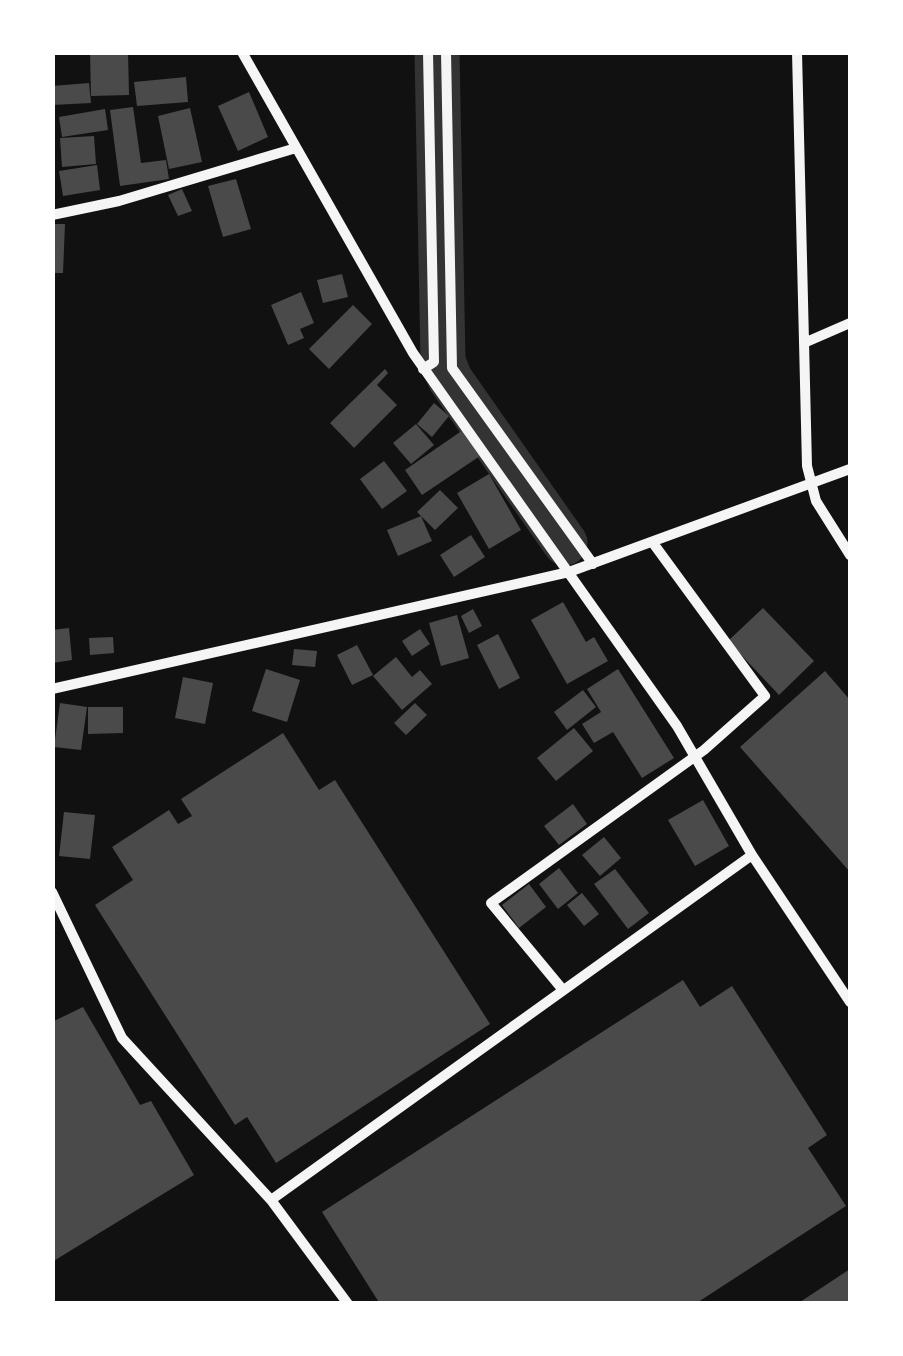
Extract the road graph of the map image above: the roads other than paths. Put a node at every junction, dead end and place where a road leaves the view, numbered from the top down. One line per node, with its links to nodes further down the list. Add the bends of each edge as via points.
1 (242, 52): 5 (street)
2 (428, 52): 9 (street, via 434,362)
3 (446, 52): 14 (street, via 452,368)
4 (797, 52): 8 (street)
5 (296, 148): 6 (street); 9 (street)
6 (52, 215)
7 (850, 322): 8 (street)
8 (804, 344): 11 (street)
9 (424, 369): 15 (street)
10 (850, 469): 11 (street)
11 (811, 484): 12 (street); 13 (street)
12 (653, 543): 14 (street); 17 (street, via 765,696)
13 (850, 554)
14 (592, 564): 15 (street)
15 (569, 572): 16 (street); 17 (street)
16 (52, 690)
17 (693, 755): 18 (street); 20 (street, via 492,903)
18 (752, 855): 20 (street); 21 (street)
19 (52, 892): 22 (street, via 122,1038)
20 (563, 990): 22 (street)
21 (850, 1002)
22 (272, 1200): 23 (street)
23 (348, 1304)

